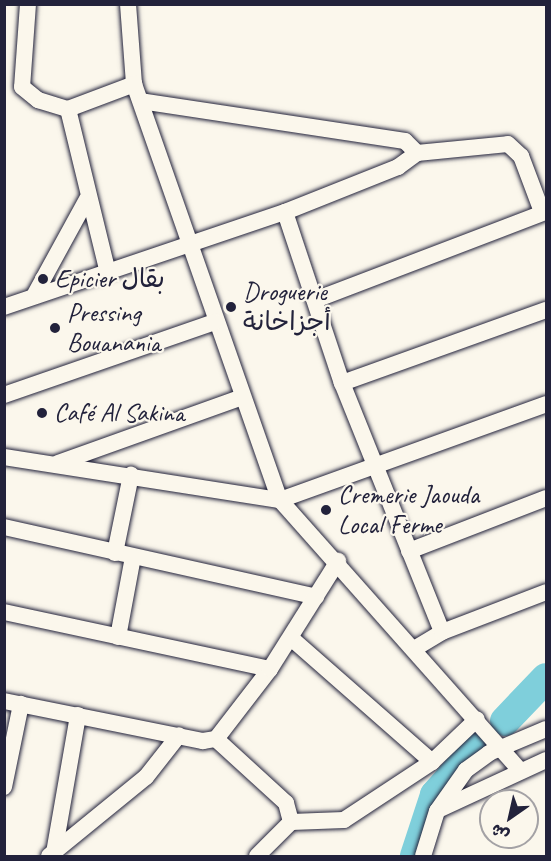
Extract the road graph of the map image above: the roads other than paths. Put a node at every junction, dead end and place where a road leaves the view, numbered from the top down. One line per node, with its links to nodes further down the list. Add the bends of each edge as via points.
1 (28, 4): 5 (street, via 22,87 38,100)
2 (128, 4): 3 (street)
3 (134, 84): 4 (street); 5 (street)
4 (141, 101): 6 (street, via 405,141); 10 (street)
5 (68, 109): 7 (street)
6 (417, 153): 8 (street, via 398,166); 9 (street, via 508,144 521,156)
7 (87, 199): 11 (street); 12 (street)
8 (285, 212): 10 (street); 13 (street)
9 (544, 212): 13 (street)
10 (192, 239): 11 (street); 16 (street)
11 (107, 269): 12 (street)
12 (35, 294): 14 (street)
13 (315, 300): 17 (street)
14 (4, 307)
15 (546, 310): 17 (street)
16 (215, 322): 18 (street); 19 (street)
17 (342, 383): 23 (street)
18 (4, 395)
19 (240, 398): 22 (street); 26 (street)
20 (546, 404): 23 (street)
21 (4, 457): 22 (street)
22 (57, 463): 24 (street)
23 (374, 465): 26 (street); 28 (street)
24 (131, 475): 26 (street); 29 (street)
25 (546, 498): 28 (street)
26 (280, 500): 31 (street)
27 (4, 527): 29 (street)
28 (409, 550): 35 (street)
29 (115, 553): 30 (street)
30 (133, 557): 33 (street); 36 (street)
31 (338, 561): 33 (street); 38 (street)
32 (546, 592): 35 (street)
33 (316, 597): 37 (street)
34 (4, 612): 36 (street)
35 (442, 632): 38 (street)
36 (118, 637): 39 (street)
37 (291, 638): 39 (street); 48 (street)
38 (414, 649): 42 (street)
39 (270, 669): 45 (street)
40 (13, 702): 41 (street); 50 (street)
41 (78, 715): 44 (street); 53 (street)
42 (477, 719): 46 (street); 48 (street)
43 (546, 729): 46 (street)
44 (179, 735): 45 (street); 53 (street, via 146,777)
45 (216, 739): 52 (street, via 286,803)
46 (503, 747): 49 (street); 51 (street, via 466,771)
47 (546, 760): 49 (street)
48 (432, 762): 52 (street, via 344,819)
49 (520, 770): 51 (street)
50 (4, 787)
51 (437, 811): 55 (street)
52 (291, 822): 54 (street)
53 (52, 855)
54 (257, 856)
55 (423, 856)

